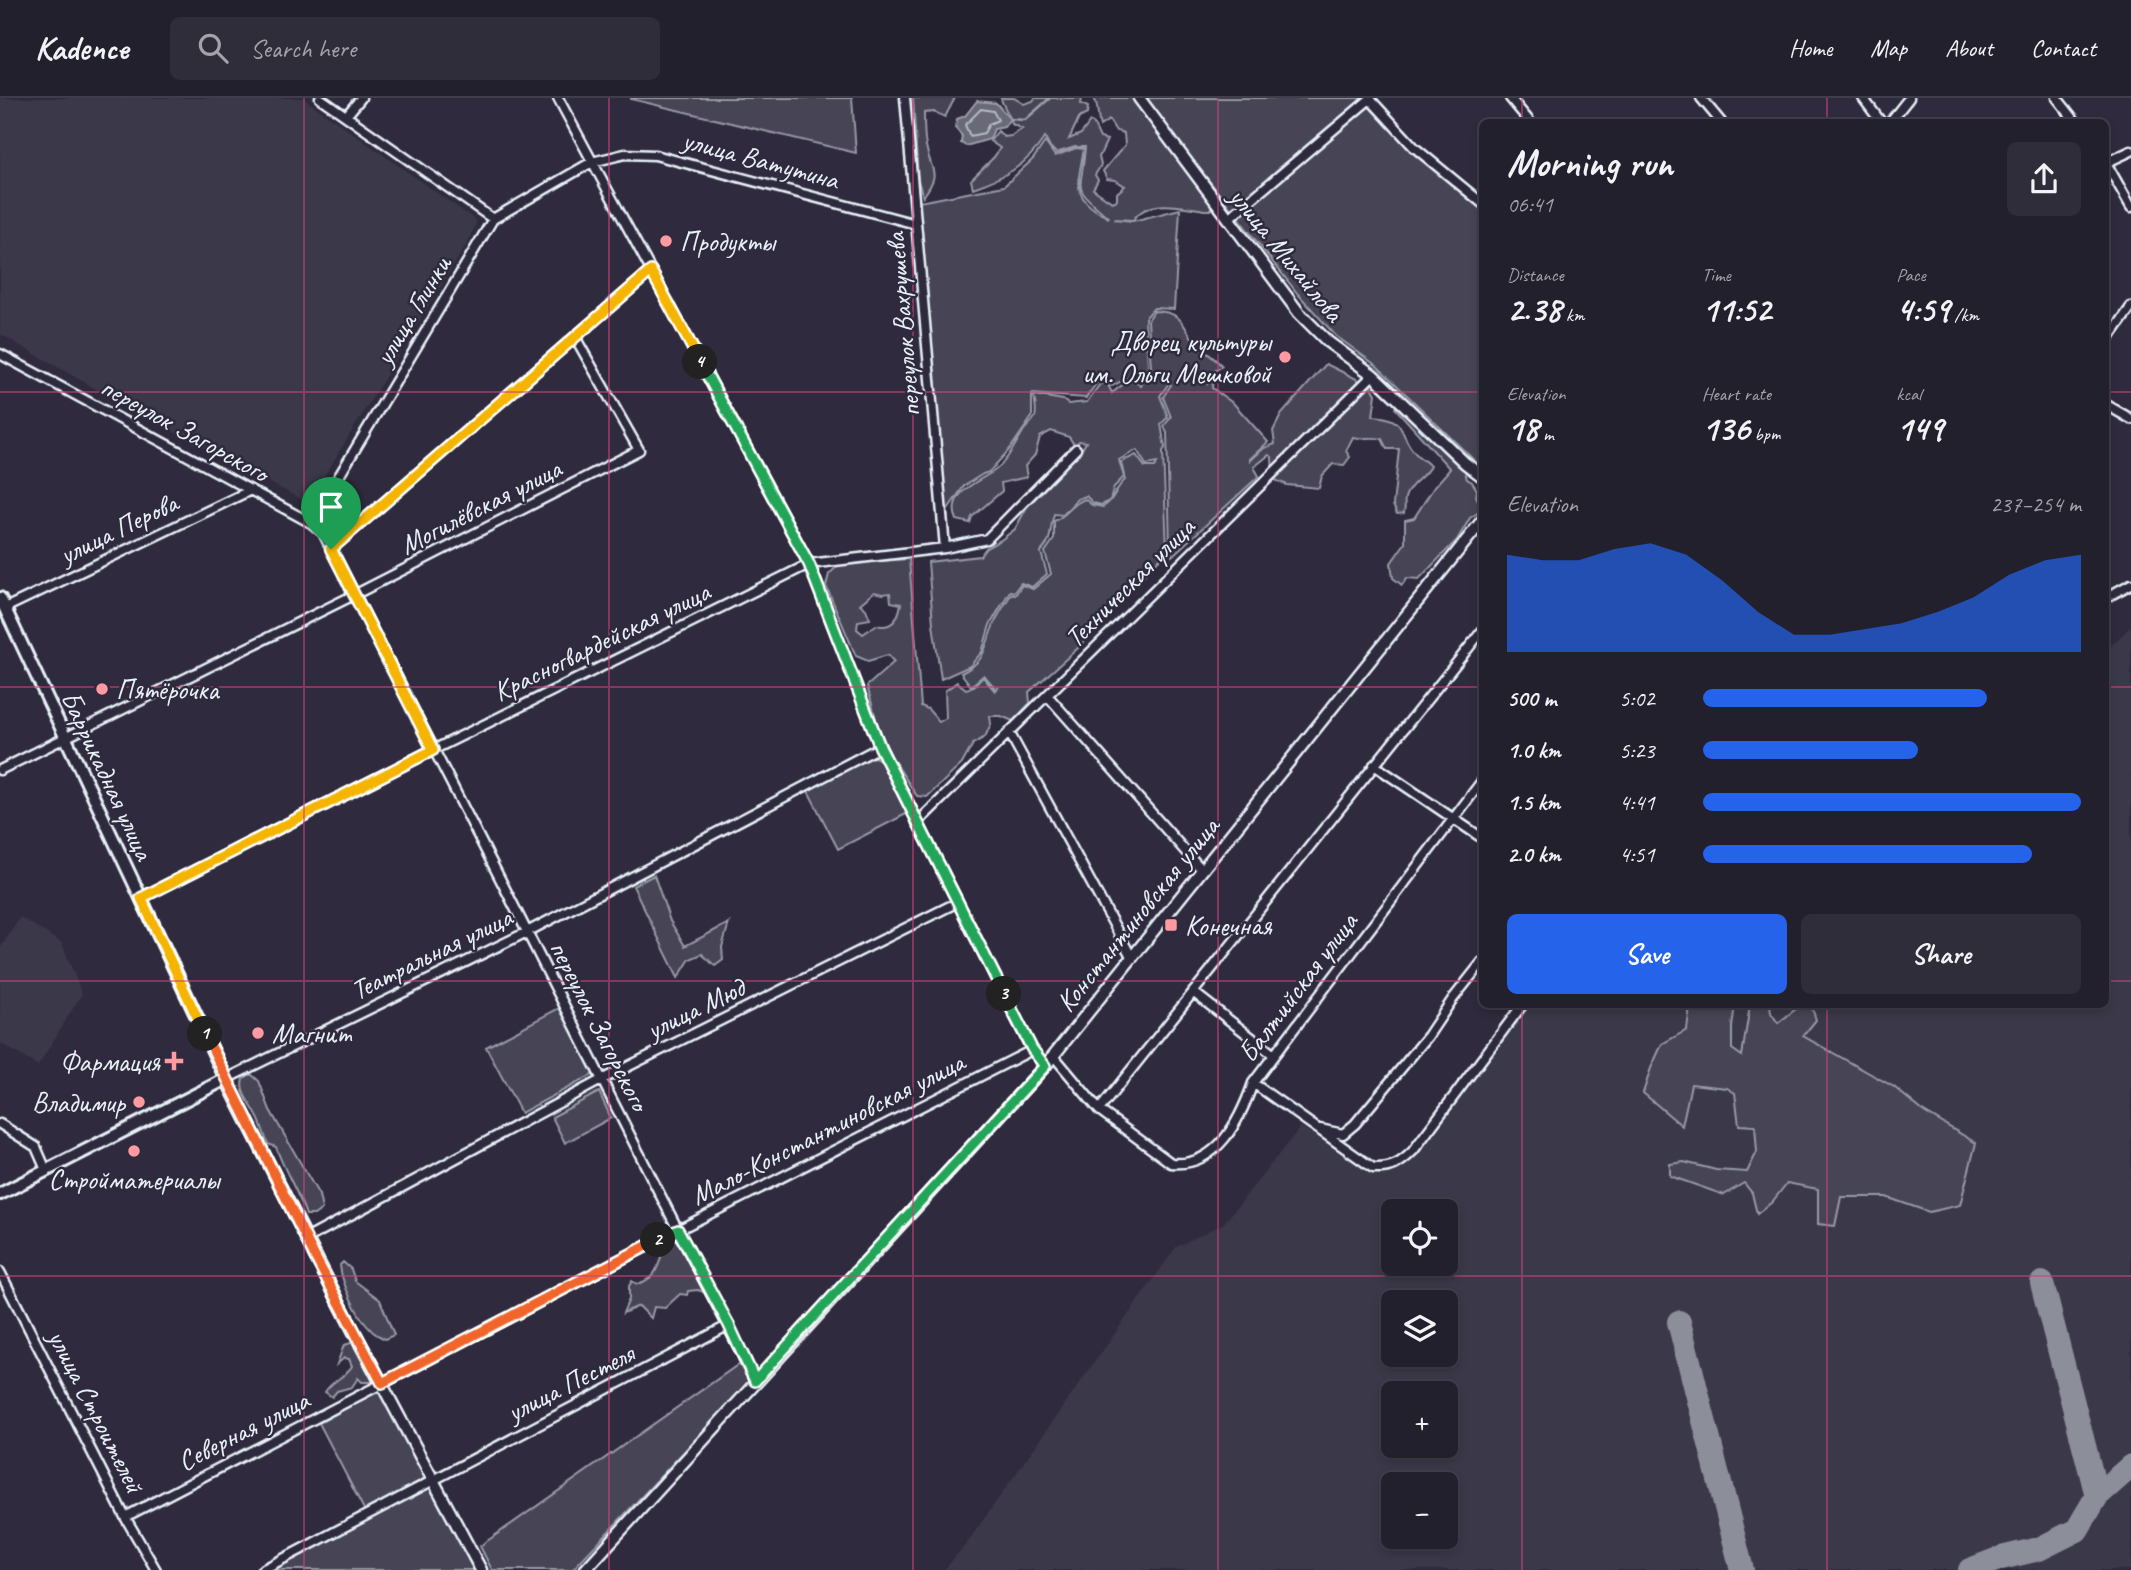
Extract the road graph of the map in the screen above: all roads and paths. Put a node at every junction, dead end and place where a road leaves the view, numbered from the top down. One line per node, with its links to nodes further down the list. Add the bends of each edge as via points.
1 (320, 98): 12 (street)
2 (361, 98): 12 (street)
3 (558, 98): 20 (street)
4 (905, 98): 26 (street, переулок Вахрушева)
5 (1139, 98): 24 (street, улица Михайлова)
6 (1510, 98): 13 (street)
7 (1701, 98): 14 (street)
8 (1863, 98): 15 (street)
9 (1909, 98): 16 (street)
10 (2057, 98): 17 (street)
11 (1371, 99): 22 (street, via 1414,147); 24 (street)
12 (346, 116): 25 (street)
13 (1528, 119)
14 (1718, 119)
15 (1879, 119)
16 (1892, 119)
17 (2074, 119)
18 (2131, 151): 19 (street)
19 (2109, 161)
20 (593, 162): 25 (street, улица Глинки); 26 (street, улица Ватутина, via 625,153 655,155); 27 (street)
21 (2109, 167): 23 (street)
22 (1479, 201)
23 (2131, 207)
24 (1228, 218): 32 (street, улица Михайлова, via 1299,313 1328,342)
25 (492, 219): 38 (street, улица Глинки)
26 (916, 224): 40 (street, переулок Вахрушева)
27 (651, 271): 29 (street); 42 (street)
28 (2131, 307): 30 (street)
29 (575, 337): 41 (street); 44 (street, Могилёвская улица, via 639,450)
30 (2109, 338)
31 (0, 354): 37 (street, переулок Загорского)
32 (1373, 375): 36 (street, улица Михайлова); 48 (street, Техническая улица)
33 (2109, 406): 34 (street)
34 (2131, 419)
35 (1076, 449): 40 (street, Красногвардейская улица, via 987,538)
36 (1479, 474)
37 (251, 490): 38 (street, переулок Загорского); 46 (street, улица Перова)
38 (311, 523): 41 (street, переулок Загорского)
39 (1479, 525): 59 (street, Константиновская улица)
40 (945, 548): 42 (street, Красногвардейская улица)
41 (331, 549): 44 (street, переулок Загорского)
42 (809, 564): 51 (street); 52 (street, Красногвардейская улица)
43 (2131, 584): 45 (street)
44 (354, 595): 50 (street, Могилёвская улица); 52 (street, переулок Загорского)
45 (2109, 596)
46 (2, 603): 50 (main road, Баррикадная улица)
47 (1479, 635): 53 (street)
48 (1047, 695): 49 (street, Техническая улица); 59 (street)
49 (1009, 733): 57 (street, Техническая улица); 63 (street)
50 (65, 737): 54 (street, Могилёвская улица); 60 (main road, Баррикадная улица)
51 (880, 747): 57 (street); 62 (street, Театральная улица)
52 (433, 750): 60 (street, Красногвардейская улица); 62 (street, переулок Загорского)
53 (1374, 765): 56 (street); 65 (street)
54 (0, 770)
55 (1479, 785): 56 (street, Балтийская улица)
56 (1455, 817): 58 (street); 69 (street, Балтийская улица)
57 (917, 823): 61 (street)
58 (1479, 836)
59 (1202, 870): 63 (street, Константиновская улица)
60 (141, 898): 71 (main road, Баррикадная улица)
61 (958, 902): 67 (street); 72 (street, улица Мюд)
62 (527, 932): 71 (street, Театральная улица); 72 (street, переулок Загорского)
63 (1132, 958): 68 (street, Константиновская улица)
64 (1479, 966): 76 (street, via 1355,1124 1343,1134)
65 (1194, 992): 69 (street); 74 (street)
66 (1520, 1008): 76 (street, via 1403,1161 1390,1169 1373,1168)
67 (1032, 1049): 70 (street); 79 (street, Мало-Константиновская улица)
68 (1053, 1055): 70 (street, Константиновская улица); 74 (street, Балтийская улица)
69 (1274, 1055): 73 (street, Балтийская улица)
70 (1045, 1066): 83 (street, Константиновская улица)
71 (226, 1079): 77 (main road, Театральная улица); 80 (street, Баррикадная улица)
72 (603, 1079): 79 (street, переулок Загорского); 80 (street, улица Мюд)
73 (1253, 1083): 74 (street, Балтийская улица, via 1243,1111 1227,1135 1208,1156 1185,1164 1171,1163); 76 (street)
74 (1099, 1110)
75 (0, 1124): 77 (street, via 36,1147)
76 (1313, 1127)
77 (46, 1170): 78 (main road, Театральная улица)
78 (0, 1195)
79 (678, 1230): 82 (street, переулок Загорского); 84 (street, Мало-Константиновская улица)
80 (306, 1239): 84 (street, Баррикадная улица)
81 (0, 1272): 86 (street, улица Строителей)
82 (729, 1325): 83 (street, переулок Загорского); 85 (street, улица Пестеля)
83 (755, 1381): 90 (street, Константиновская улица)
84 (382, 1383): 85 (street, Баррикадная улица); 86 (street, Северная улица)
85 (432, 1479): 88 (street, улица Пестеля); 89 (street, Баррикадная улица)
86 (125, 1517): 87 (street, улица Строителей)
87 (156, 1570)
88 (262, 1570)
89 (481, 1570)
90 (585, 1570)

